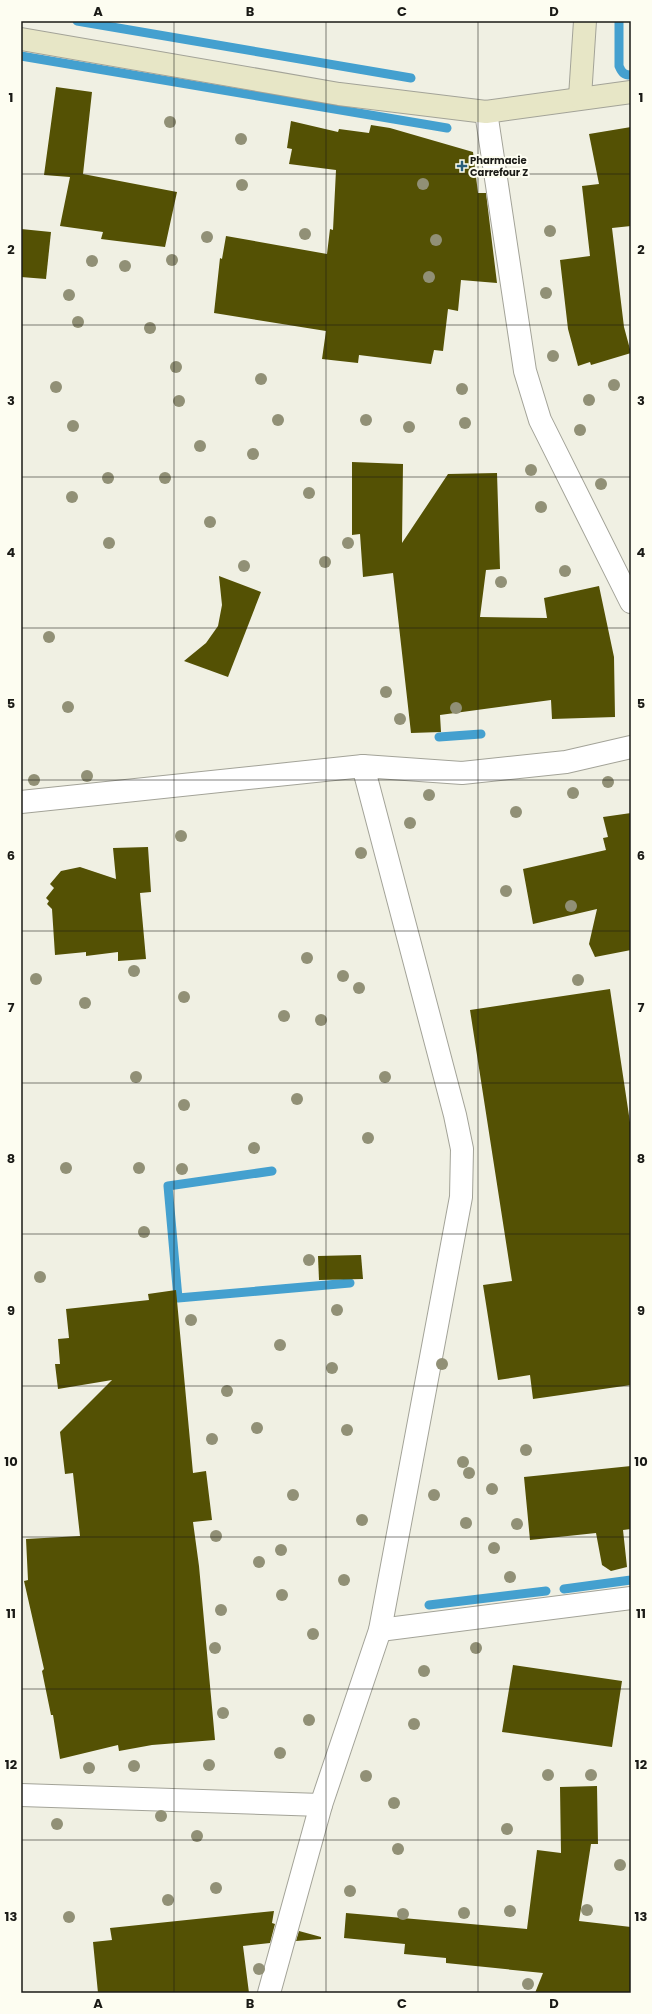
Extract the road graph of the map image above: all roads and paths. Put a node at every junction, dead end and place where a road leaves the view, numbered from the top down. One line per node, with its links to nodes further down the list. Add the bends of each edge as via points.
1 (585, 21): 4 (main road)
2 (21, 39): 5 (main road, via 339,94)
3 (631, 92): 4 (main road)
4 (580, 98): 5 (main road)
5 (486, 112): 6 (street, via 525,371 540,420)
6 (631, 602)
7 (631, 747): 8 (street, via 566,762 462,773)
8 (363, 766): 9 (street); 11 (street, via 462,1149 462,1196)
9 (21, 802)
10 (631, 1598): 11 (street)
11 (380, 1630): 13 (street)
12 (21, 1796): 13 (street)
13 (320, 1804): 14 (street)
14 (269, 1993)

